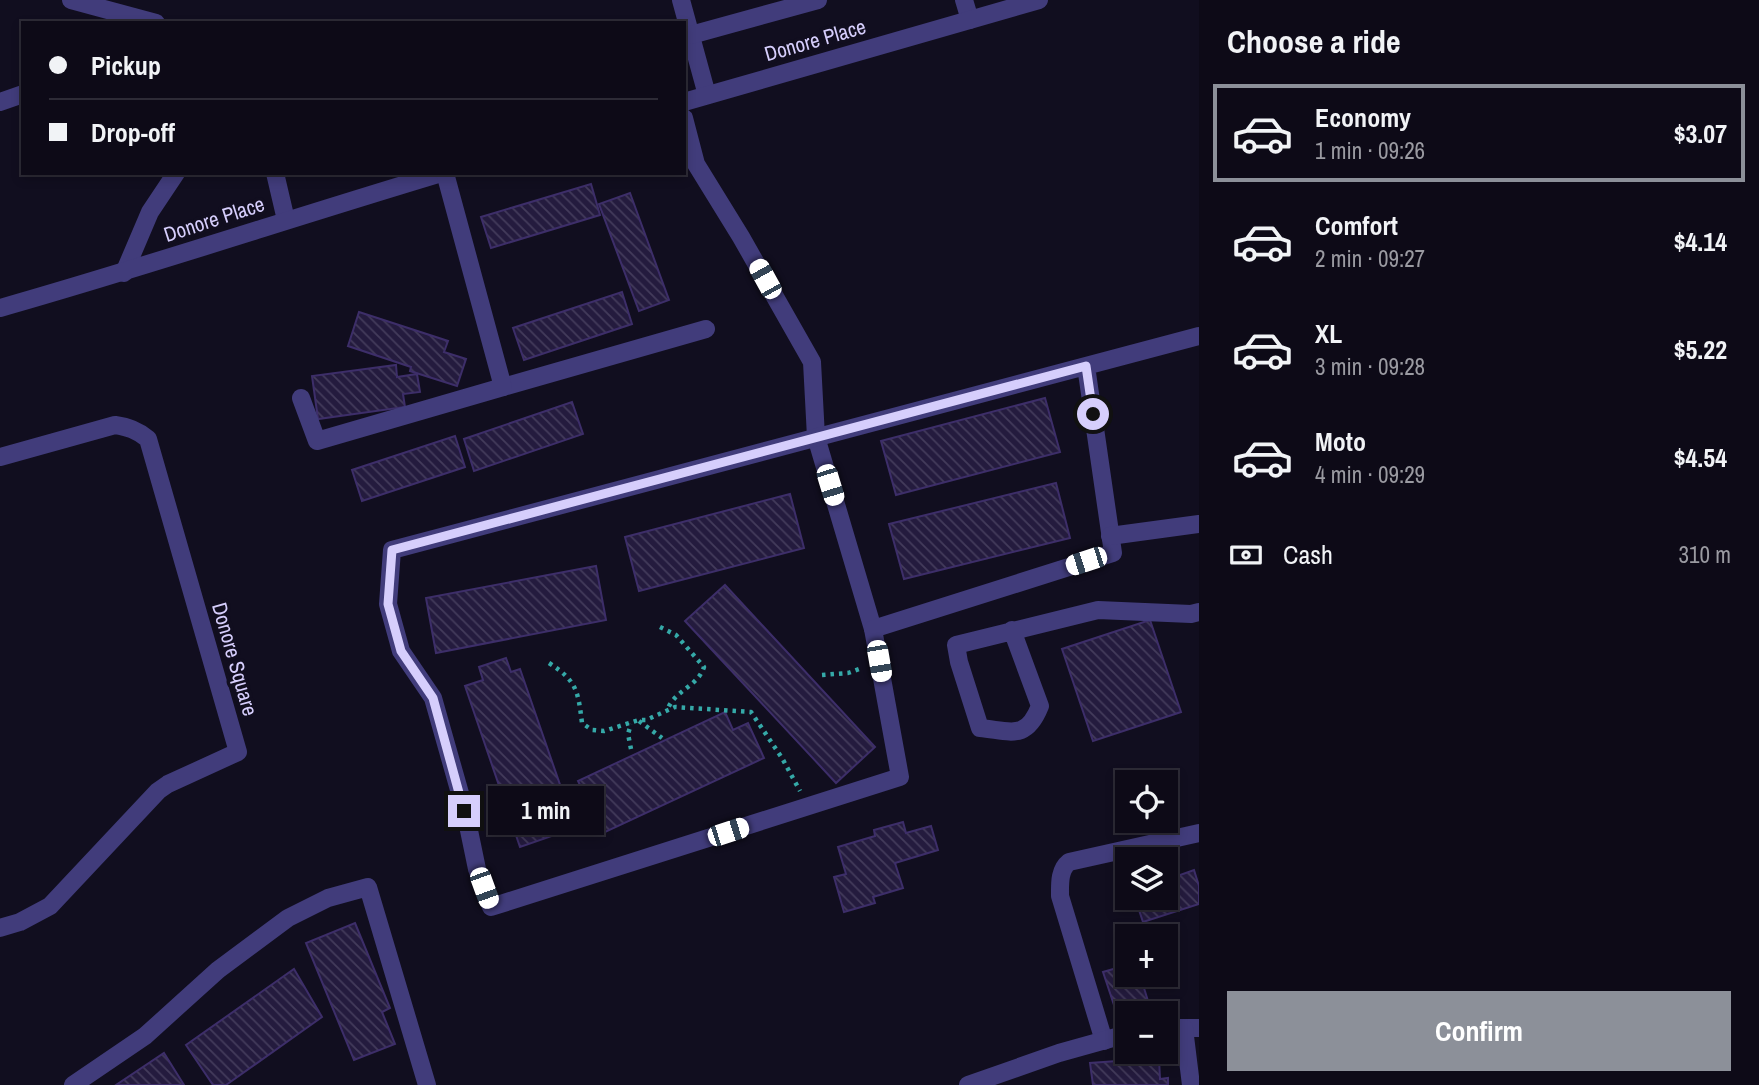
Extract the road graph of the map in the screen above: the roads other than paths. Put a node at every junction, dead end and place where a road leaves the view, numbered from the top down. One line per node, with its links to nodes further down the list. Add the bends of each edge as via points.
1 (71, 0): 6 (street)
2 (681, 0): 9 (street)
3 (818, 0): 9 (street)
4 (964, 0): 7 (street)
5 (1039, 0): 7 (street, Donore Place)
6 (116, 18): 8 (street)
7 (970, 20): 11 (street, Donore Place)
8 (140, 21)
9 (691, 35): 11 (street)
10 (21, 95): 13 (street)
11 (707, 95): 12 (street, Donore Place)
12 (686, 101)
13 (0, 102)
14 (686, 126): 27 (street, via 696,163 812,362)
15 (175, 175): 20 (street, via 149,212)
16 (275, 175): 19 (street)
17 (437, 175): 19 (street, Donore Place)
18 (445, 175): 25 (street)
19 (286, 220): 20 (street, Donore Place)
20 (124, 273): 21 (street, Donore Place)
21 (0, 308)
22 (706, 329): 25 (street)
23 (1199, 336): 24 (street)
24 (1086, 366): 27 (street); 30 (street)
25 (503, 387): 26 (street, via 317,441)
26 (301, 398)
27 (816, 437): 32 (street); 32 (street, via 392,550 388,604 401,651 433,698 491,907 900,777)
28 (0, 457): 35 (street, Donore Square, via 115,425 139,431 148,439 238,752 158,791 50,906)
29 (1199, 524): 30 (street)
30 (1110, 536): 32 (street, via 1112,553)
31 (1199, 612): 33 (street, via 1098,610)
32 (873, 629)
33 (1012, 629): 33 (street, via 956,645 979,728 1023,731 1040,706)
34 (1199, 833): 38 (street, via 1065,866 1060,896)
35 (0, 928)
36 (1183, 1028): 42 (street)
37 (1115, 1038): 38 (street)
38 (1104, 1041): 41 (street)
39 (73, 1085): 40 (street, via 145,1036 218,970 288,918 328,898 368,887)
40 (427, 1085)
41 (968, 1085)
42 (1191, 1085)

